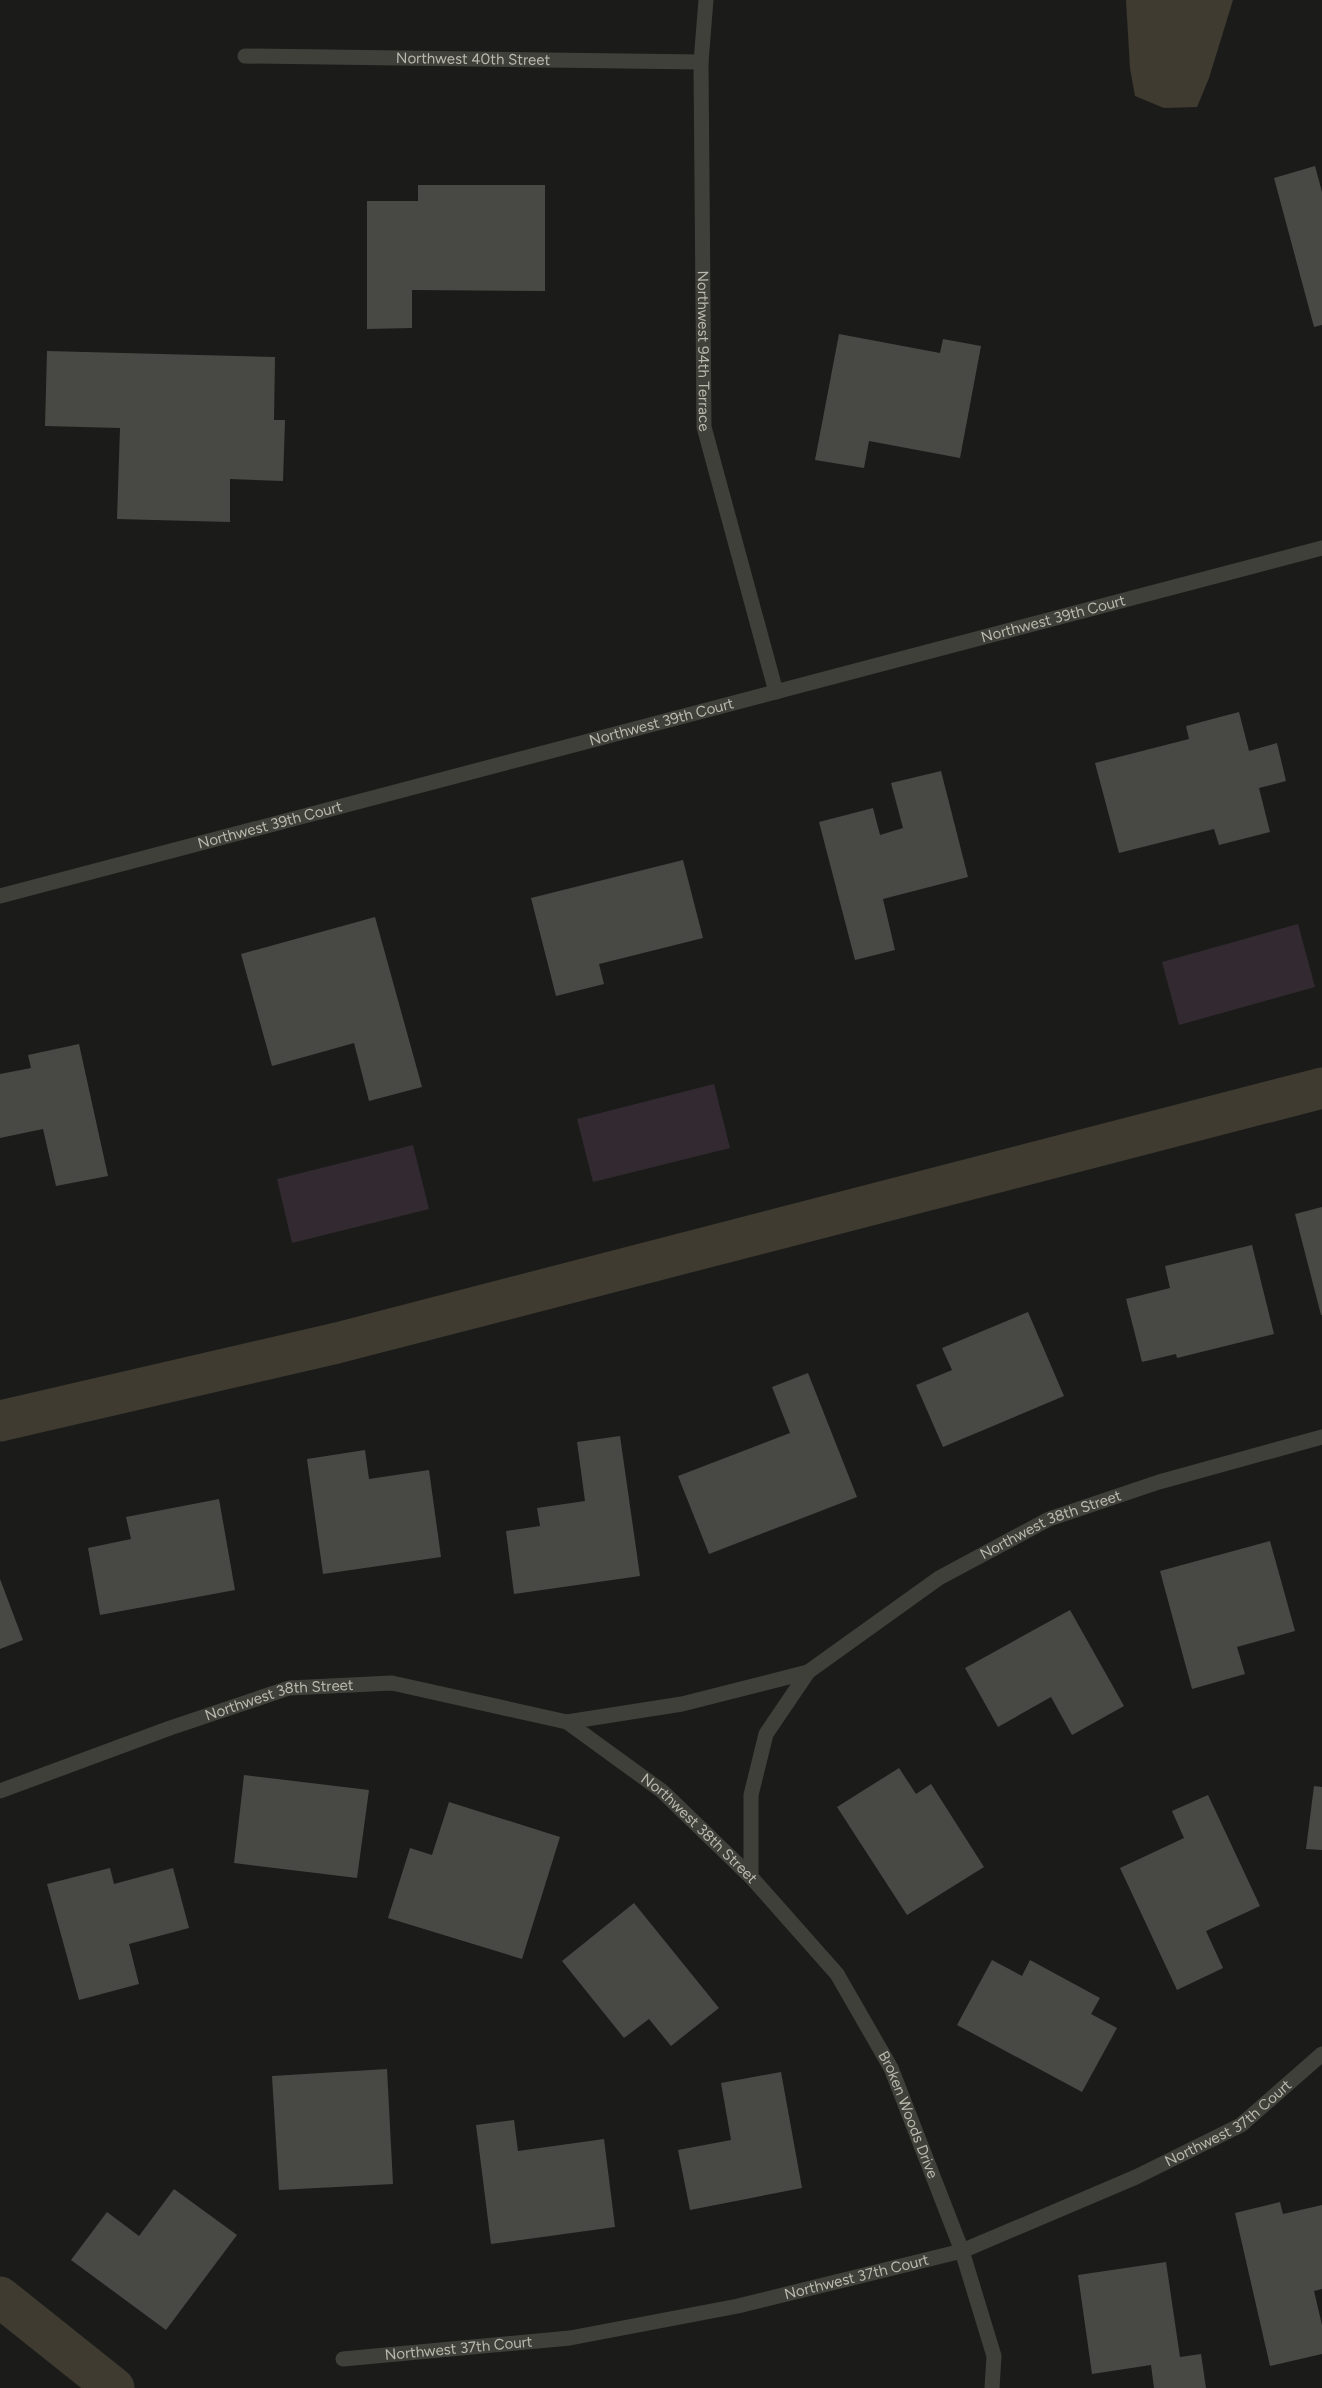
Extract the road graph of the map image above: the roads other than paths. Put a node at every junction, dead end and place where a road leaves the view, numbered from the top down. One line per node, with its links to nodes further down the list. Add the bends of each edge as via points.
1 (706, 0): 3 (street, Northwest 94th Terrace)
2 (245, 56): 3 (street, Northwest 40th Street)
3 (701, 62): 5 (street, Northwest 94th Terrace, via 704,427)
4 (1322, 548): 5 (street, Northwest 39th Court)
5 (776, 692): 6 (street, Northwest 39th Court)
6 (0, 896)
7 (1322, 1437): 8 (street, Northwest 38th Street, via 1159,1482 1049,1519 939,1578)
8 (808, 1672): 9 (street, Northwest 38th Street, via 682,1704); 11 (street, Northwest 38th Street, via 766,1734 751,1795)
9 (567, 1722): 10 (street, Northwest 38th Street, via 392,1683 290,1688); 11 (street, Northwest 38th Street, via 662,1791)
10 (0, 1791)
11 (751, 1877): 13 (street, Broken Woods Drive, via 837,1974 886,2059)
12 (1322, 2054): 13 (street, Northwest 37th Court, via 1242,2125 1136,2177)
13 (962, 2250): 14 (street, Northwest 37th Court, via 738,2306 570,2338); 15 (street, Broken Woods Drive, via 994,2356)
14 (343, 2359)
15 (992, 2388)

